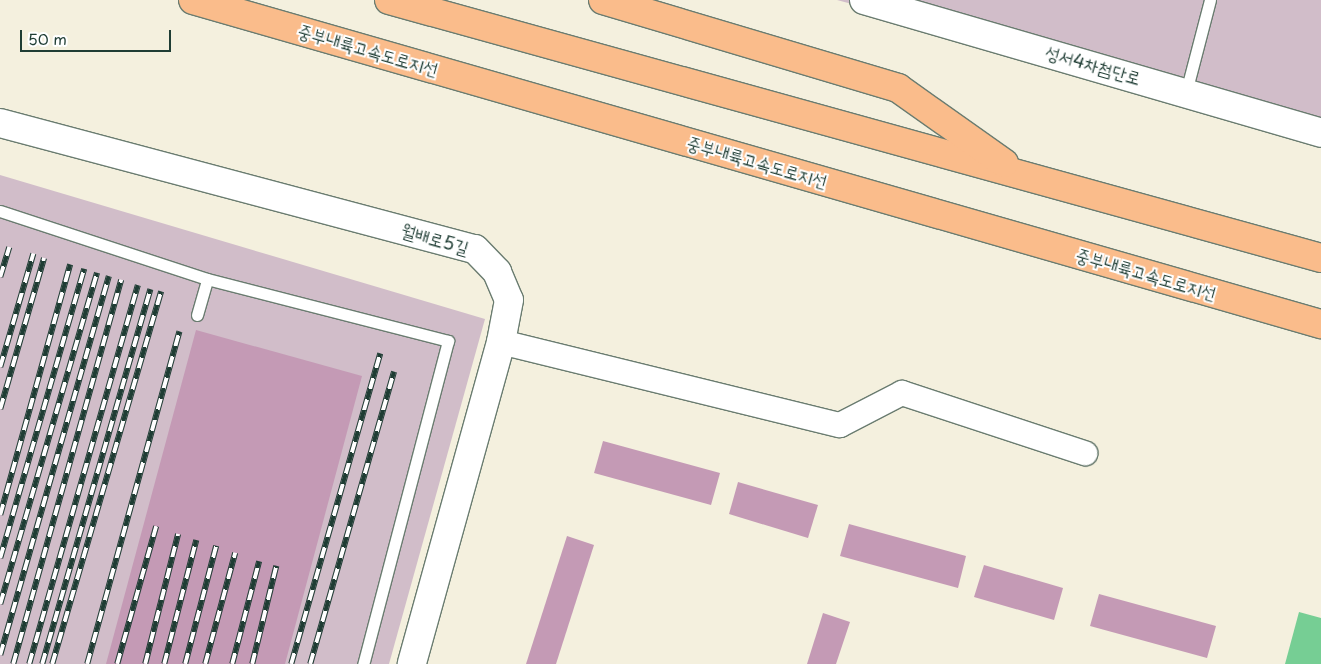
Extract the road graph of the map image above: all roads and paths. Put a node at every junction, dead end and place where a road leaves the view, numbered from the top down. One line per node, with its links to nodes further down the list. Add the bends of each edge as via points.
1 (193, 0): 14 (highway, 중부내륙고속도로지선)
2 (389, 0): 9 (highway)
3 (603, 0): 9 (highway, via 898,88)
4 (864, 0): 6 (street, 성서4차첨단로)
5 (1210, 0): 6 (lane)
6 (1186, 92): 8 (street, 성서4차첨단로)
7 (0, 123): 15 (street, 월배로5길, via 475,249 497,272 509,300)
8 (1321, 133)
9 (1019, 174): 11 (highway)
10 (0, 211): 12 (lane)
11 (1321, 258)
12 (207, 279): 13 (lane); 17 (lane, via 448,341)
13 (197, 315)
14 (1321, 324)
15 (501, 342): 16 (street, via 840,425 902,393); 18 (street, 월배로5길)
16 (1085, 453)
17 (363, 664)
18 (412, 664)

